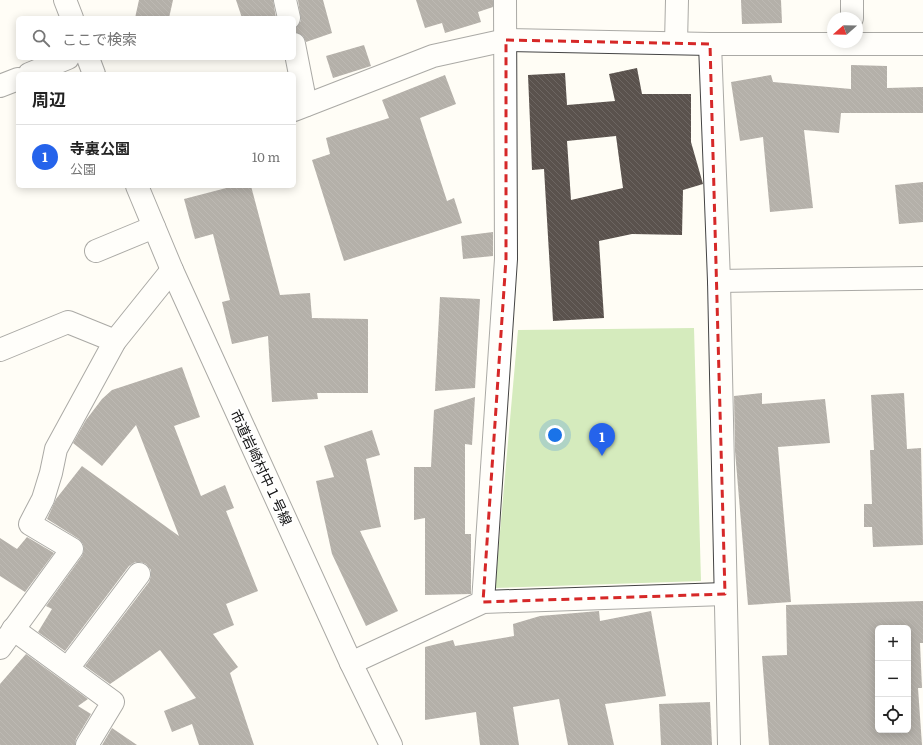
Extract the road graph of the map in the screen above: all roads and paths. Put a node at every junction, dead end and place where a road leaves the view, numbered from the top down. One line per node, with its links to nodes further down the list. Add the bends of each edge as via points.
1 (65, 0): 7 (street)
2 (285, 0): 8 (street)
3 (505, 0): 9 (street)
4 (677, 0): 10 (street)
5 (852, 0): 6 (street)
6 (852, 12)
7 (71, 16)
8 (289, 16)
9 (506, 40): 10 (street); 22 (street, via 433,56); 33 (street, via 506,259)
10 (676, 43): 13 (street)
11 (827, 43): 13 (street)
12 (863, 43): 14 (street)
13 (710, 44): 28 (street)
14 (923, 44)
15 (63, 60): 18 (street)
16 (89, 60): 19 (street)
17 (296, 60): 22 (street)
18 (35, 72)
19 (93, 72)
20 (16, 80): 21 (street)
21 (0, 86)
22 (300, 107)
23 (139, 188): 24 (street, 市道岩崎村中１号線)
24 (154, 227): 25 (street); 26 (street, 市道岩崎村中１号線)
25 (96, 251)
26 (172, 270): 29 (street); 36 (street, 市道岩崎村中１号線)
27 (923, 278): 28 (street)
28 (719, 281): 32 (street)
29 (115, 341): 30 (street, via 68,322); 34 (street, via 56,449 43,499 30,524 72,549)
30 (0, 350)
31 (139, 574): 37 (street)
32 (725, 594): 33 (street); 40 (street)
33 (483, 602): 36 (street)
34 (13, 629): 35 (street); 37 (street)
35 (0, 648)
36 (351, 663): 39 (street, 市道岩崎村中１号線)
37 (68, 668): 38 (street, via 114,702)
38 (87, 745)
39 (392, 745)
40 (729, 745)

